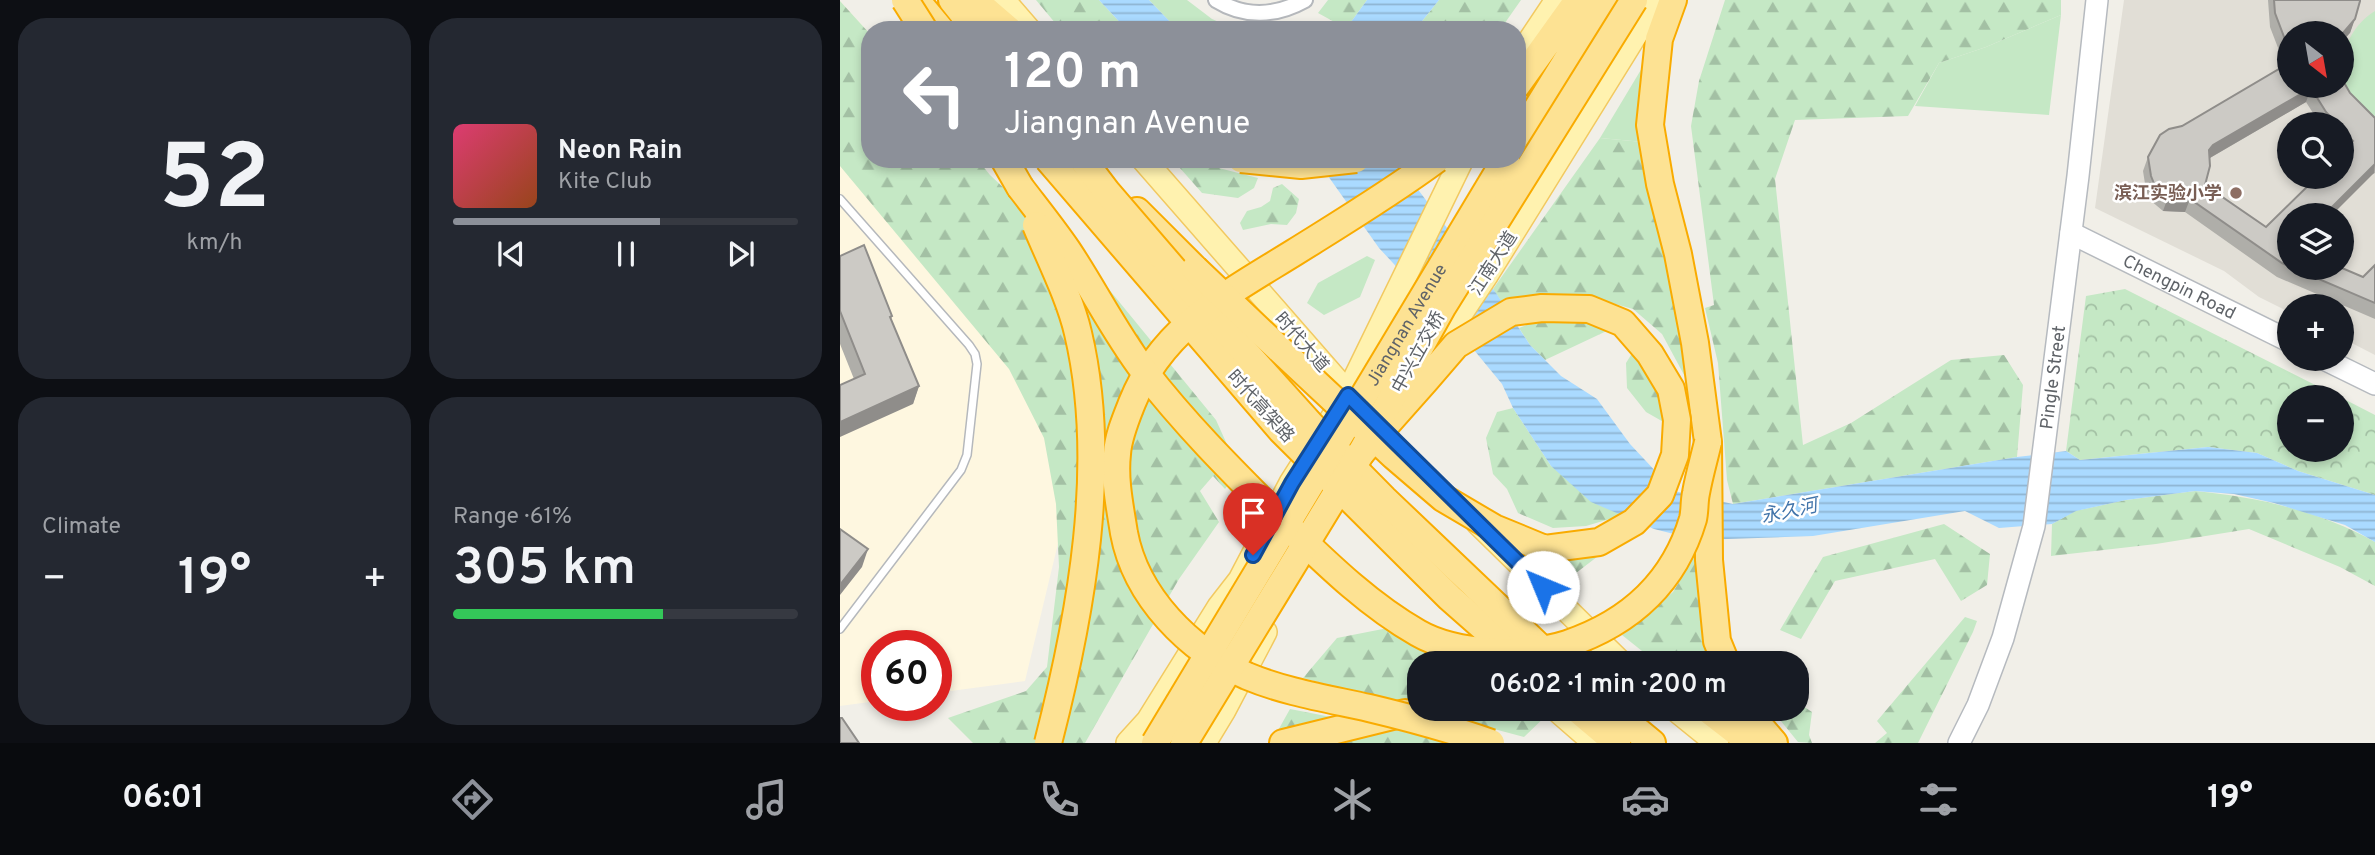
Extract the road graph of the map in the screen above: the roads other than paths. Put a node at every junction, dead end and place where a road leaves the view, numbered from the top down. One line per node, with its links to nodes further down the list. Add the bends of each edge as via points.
1 (899, 0): 16 (main road)
2 (905, 0): 17 (highway, bridge)
3 (916, 0): 18 (highway)
4 (952, 0): 19 (highway)
5 (974, 0): 20 (highway)
6 (1003, 0): 21 (main road)
7 (1216, 0): 8 (street, via 1249,13 1285,9)
8 (1304, 0)
9 (1578, 0): 15 (highway)
10 (1604, 0): 25 (highway)
11 (1634, 0): 48 (highway, 中兴立交桥, bridge, via 1443,306)
12 (1657, 0): 42 (main road, 江南大道, via 1487,274)
13 (1673, 0): 47 (highway, via 1659,39 1650,125 1695,343)
14 (2097, 0): 37 (street, Pingle Street)
15 (1560, 12): 22 (main road); 23 (highway); 24 (highway)
16 (916, 21)
17 (918, 21)
18 (933, 21)
19 (969, 21)
20 (998, 21)
21 (1021, 21)
22 (1526, 50)
23 (1526, 59)
24 (1526, 70)
25 (1526, 126)
26 (1009, 168): 35 (highway)
27 (1043, 168): 49 (main road, via 1259,420)
28 (1056, 168): 55 (highway, 时代高架路, bridge, via 1281,430 1450,598)
29 (1091, 168): 56 (highway, 时代高架路, bridge, via 1311,425)
30 (1092, 168): 46 (highway, bridge)
31 (1151, 168): 41 (main road, 时代大道)
32 (1425, 168): 72 (highway, bridge, via 1239,285 1183,327 1159,353 1140,384 1123,428 1117,453 1118,498 1126,543 1158,609 1202,651 1247,676 1437,724)
33 (1457, 168): 41 (main road, Jiangnan Avenue)
34 (1501, 168): 68 (highway, Jiangnan Avenue, bridge)
35 (1020, 187): 47 (highway, bridge, via 1145,372 1193,429 1304,541 1365,596 1420,634 1462,648 1506,653 1551,649 1586,638 1632,613 1658,587 1679,553 1693,517); 66 (highway, bridge, via 1078,332 1090,404 1090,506 1080,595)
36 (840, 199): 53 (lane, via 969,345 977,364 967,455 961,470)
37 (2071, 233): 38 (street, Chengpin Road); 79 (street, Pingle Street, via 2034,526 2003,638)
38 (2277, 335)
39 (2348, 371): 40 (street)
40 (2375, 384)
41 (1348, 395): 42 (main road, 时代大道); 49 (main road, Jiangnan Avenue)
42 (1380, 427): 50 (main road, 江南大道); 57 (main road, 时代大道)
43 (1374, 438): 48 (highway, bridge)
44 (1374, 438): 45 (highway, bridge, via 1456,345 1511,313 1542,309 1589,309 1623,323 1650,354 1671,389 1677,420 1675,455 1660,495 1634,522 1598,541 1545,549 1494,528 1443,498)
45 (1374, 438)
46 (1374, 438)
47 (1708, 442): 58 (highway, bridge, via 1709,560)
48 (1361, 453): 69 (highway, 中兴立交桥, bridge)
49 (1305, 465): 50 (main road); 51 (main road, Jiangnan Avenue)
50 (1340, 504): 52 (main road, 江南大道); 54 (main road)
51 (1240, 580): 52 (main road, via 1274,573); 67 (main road, Jiangnan Avenue, via 1148,721)
52 (1277, 609): 70 (main road, 江南大道)
53 (840, 629)
54 (1493, 651)
55 (1510, 651)
56 (1544, 651)
57 (1609, 651)
58 (1721, 651)
59 (1407, 713): 71 (highway, bridge)
60 (1570, 721): 73 (main road)
61 (1591, 721): 74 (highway)
62 (1625, 721): 75 (highway)
63 (1690, 721): 76 (main road)
64 (1723, 721): 77 (highway)
65 (1755, 721): 78 (highway)
66 (1048, 743)
67 (1128, 743)
68 (1155, 743)
69 (1184, 743)
70 (1204, 743)
71 (1283, 743)
72 (1491, 743)
73 (1595, 743)
74 (1617, 743)
75 (1652, 743)
76 (1717, 743)
77 (1751, 743)
78 (1774, 743)
79 (1959, 743)

